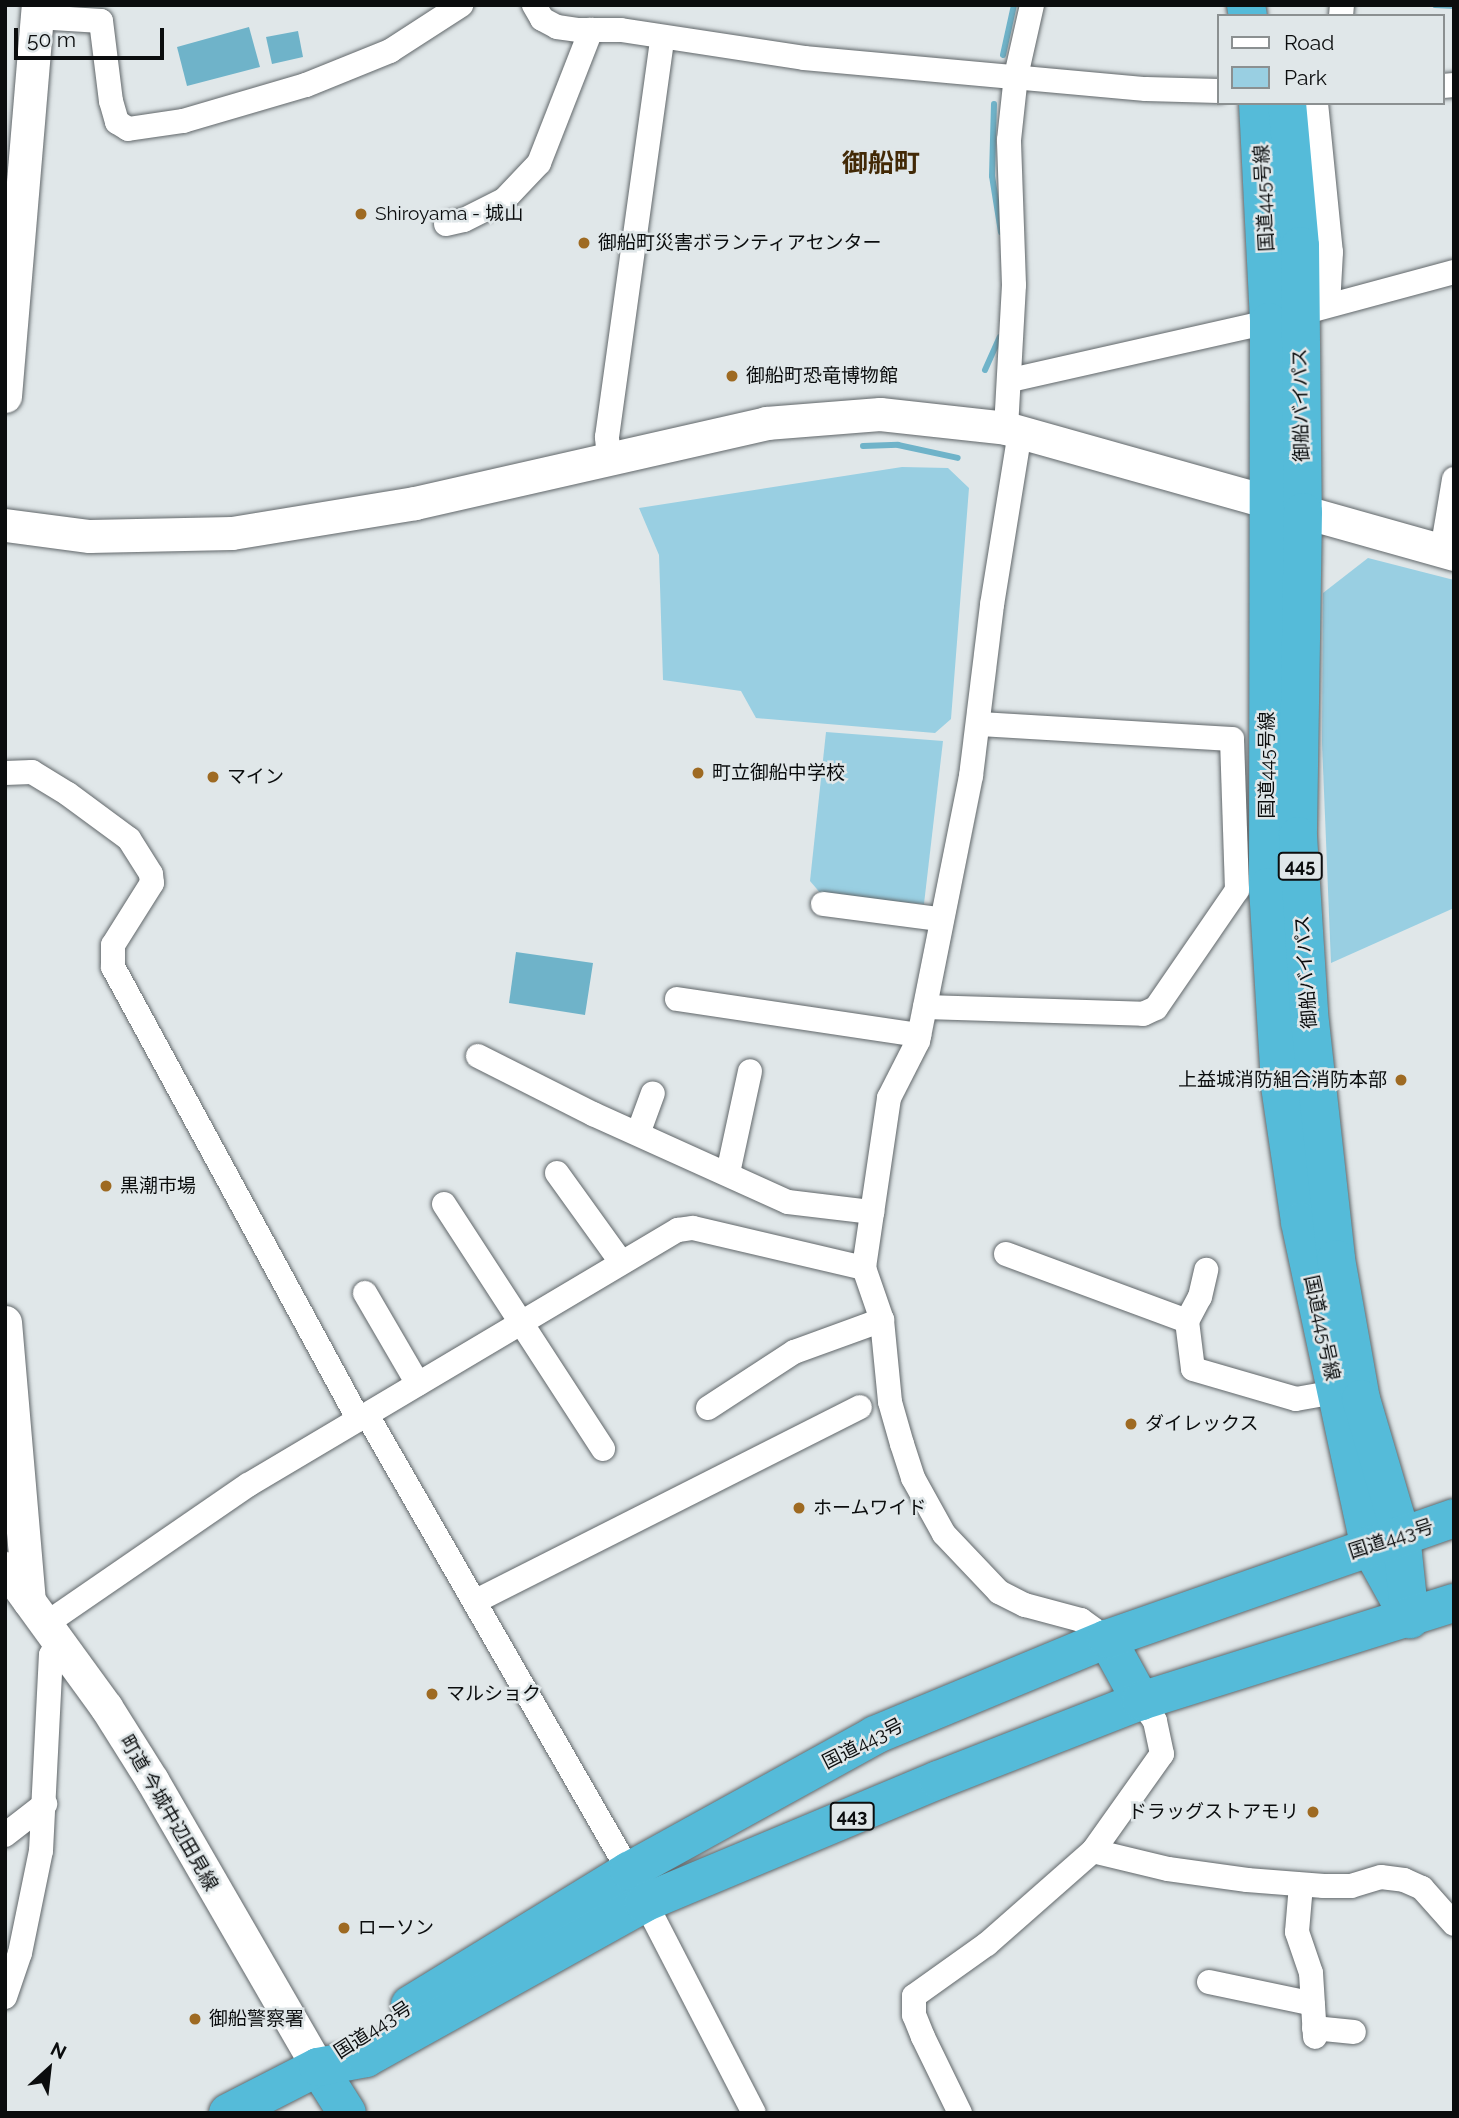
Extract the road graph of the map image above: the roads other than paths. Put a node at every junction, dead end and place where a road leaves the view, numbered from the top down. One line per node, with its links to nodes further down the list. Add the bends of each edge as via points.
1 (461, 5): 4 (street, via 390,51 306,85 183,121 128,129 117,122 111,101 101,21)
2 (534, 5): 5 (street, via 542,19 557,27)
3 (1032, 5): 7 (street)
4 (37, 11): 16 (street)
5 (591, 30): 6 (street, via 631,31); 12 (street, via 540,163 504,200 464,220)
6 (662, 40): 7 (street, via 675,37 804,58); 18 (street, via 607,437)
7 (1016, 76): 8 (street); 15 (street, via 1009,140 1014,285)
8 (1218, 91)
9 (1258, 105): 14 (highway, 国道445号線 / 445)
10 (1287, 105): 14 (highway, 御船バイパス / 445, via 1300,246)
11 (1316, 105): 14 (street, via 1331,252)
12 (446, 223)
13 (1454, 272): 14 (street)
14 (1299, 314): 15 (street); 20 (highway, 御船バイパス / 445)
15 (1011, 380): 17 (street)
16 (5, 396)
17 (1013, 430): 18 (street, via 880,414 822,416 766,423); 20 (street); 23 (street)
18 (609, 457): 21 (street, via 415,503 232,533 89,536)
19 (1454, 479): 22 (street)
20 (1285, 507): 22 (street); 25 (highway, 国道445号線 / 445); 55 (highway, 御船バイパス / 445, via 1298,836 1317,1122)
21 (5, 524)
22 (1448, 552)
23 (979, 724): 25 (street, via 1232,739); 27 (street)
24 (5, 773): 52 (street, via 32,772 68,794 128,839 151,874 152,883 113,945 113,967)
25 (1252, 889): 29 (street, via 1156,1008 1143,1014); 49 (highway, 国道445号線 / 445, via 1300,1222)
26 (823, 904): 27 (street)
27 (939, 919): 29 (street)
28 (677, 999): 30 (street)
29 (925, 1007): 30 (street)
30 (919, 1035): 38 (street, via 889,1098)
31 (478, 1056): 34 (street, via 593,1114)
32 (750, 1071): 36 (street)
33 (653, 1093): 34 (street)
34 (639, 1131): 36 (street)
35 (556, 1173): 40 (street)
36 (728, 1173): 38 (street, via 788,1202)
37 (444, 1204): 47 (street)
38 (872, 1212): 41 (street)
39 (1006, 1254): 45 (street)
40 (621, 1262): 41 (street, via 685,1228); 47 (street)
41 (864, 1268): 44 (street)
42 (1206, 1270): 45 (street, via 1200,1297)
43 (365, 1293): 48 (street)
44 (882, 1320): 51 (street, via 794,1352); 61 (street, via 890,1402 913,1478 944,1534 999,1591 1025,1605 1081,1620)
45 (1187, 1321): 49 (street, via 1192,1369 1296,1399)
46 (5, 1322): 60 (street)
47 (522, 1323): 48 (street); 53 (street)
48 (418, 1384): 52 (street)
49 (1335, 1392): 55 (highway, 国道445号線 / 445)
50 (860, 1407): 57 (street)
51 (708, 1408)
52 (363, 1417): 57 (street); 60 (street, via 248,1485)
53 (603, 1449)
54 (1454, 1518): 55 (highway, 国道443号 / 443)
55 (1385, 1540): 59 (highway, 御船バイパス / 445); 61 (highway, 国道443号 / 443)
56 (5, 1568): 60 (street, 町道 今城中辺田見線)
57 (476, 1601): 67 (street)
58 (1454, 1603): 59 (highway, 国道443号 / 443)
59 (1410, 1619): 62 (highway, 国道443号 / 443)
60 (46, 1622): 63 (street, via 51,1655); 73 (street, 町道 今城中辺田見線, via 152,1780)
61 (1107, 1639): 62 (highway); 67 (highway, 国道443号 / 443, via 876,1735)
62 (1142, 1701): 65 (street, via 1154,1721 1162,1754); 67 (highway, 国道443号 / 443)
63 (45, 1804): 64 (street); 70 (street, via 34,1891)
64 (5, 1835)
65 (1093, 1851): 66 (street, via 1213,1877); 77 (street, via 987,1944 914,1996 914,2015)
66 (1301, 1885): 68 (street, via 1351,1886 1381,1877 1404,1880 1422,1888); 71 (street, via 1297,1932 1311,1973)
67 (636, 1887): 73 (highway, 国道443号 / 443, via 352,2040); 76 (street)
68 (1454, 1924)
69 (1209, 1982): 71 (street)
70 (5, 1997)
71 (1314, 2023): 72 (street)
72 (1354, 2032)
73 (318, 2067): 74 (highway, 国道443号 / 443); 75 (highway)
74 (228, 2113)
75 (346, 2113)
76 (754, 2113)
77 (960, 2113)

